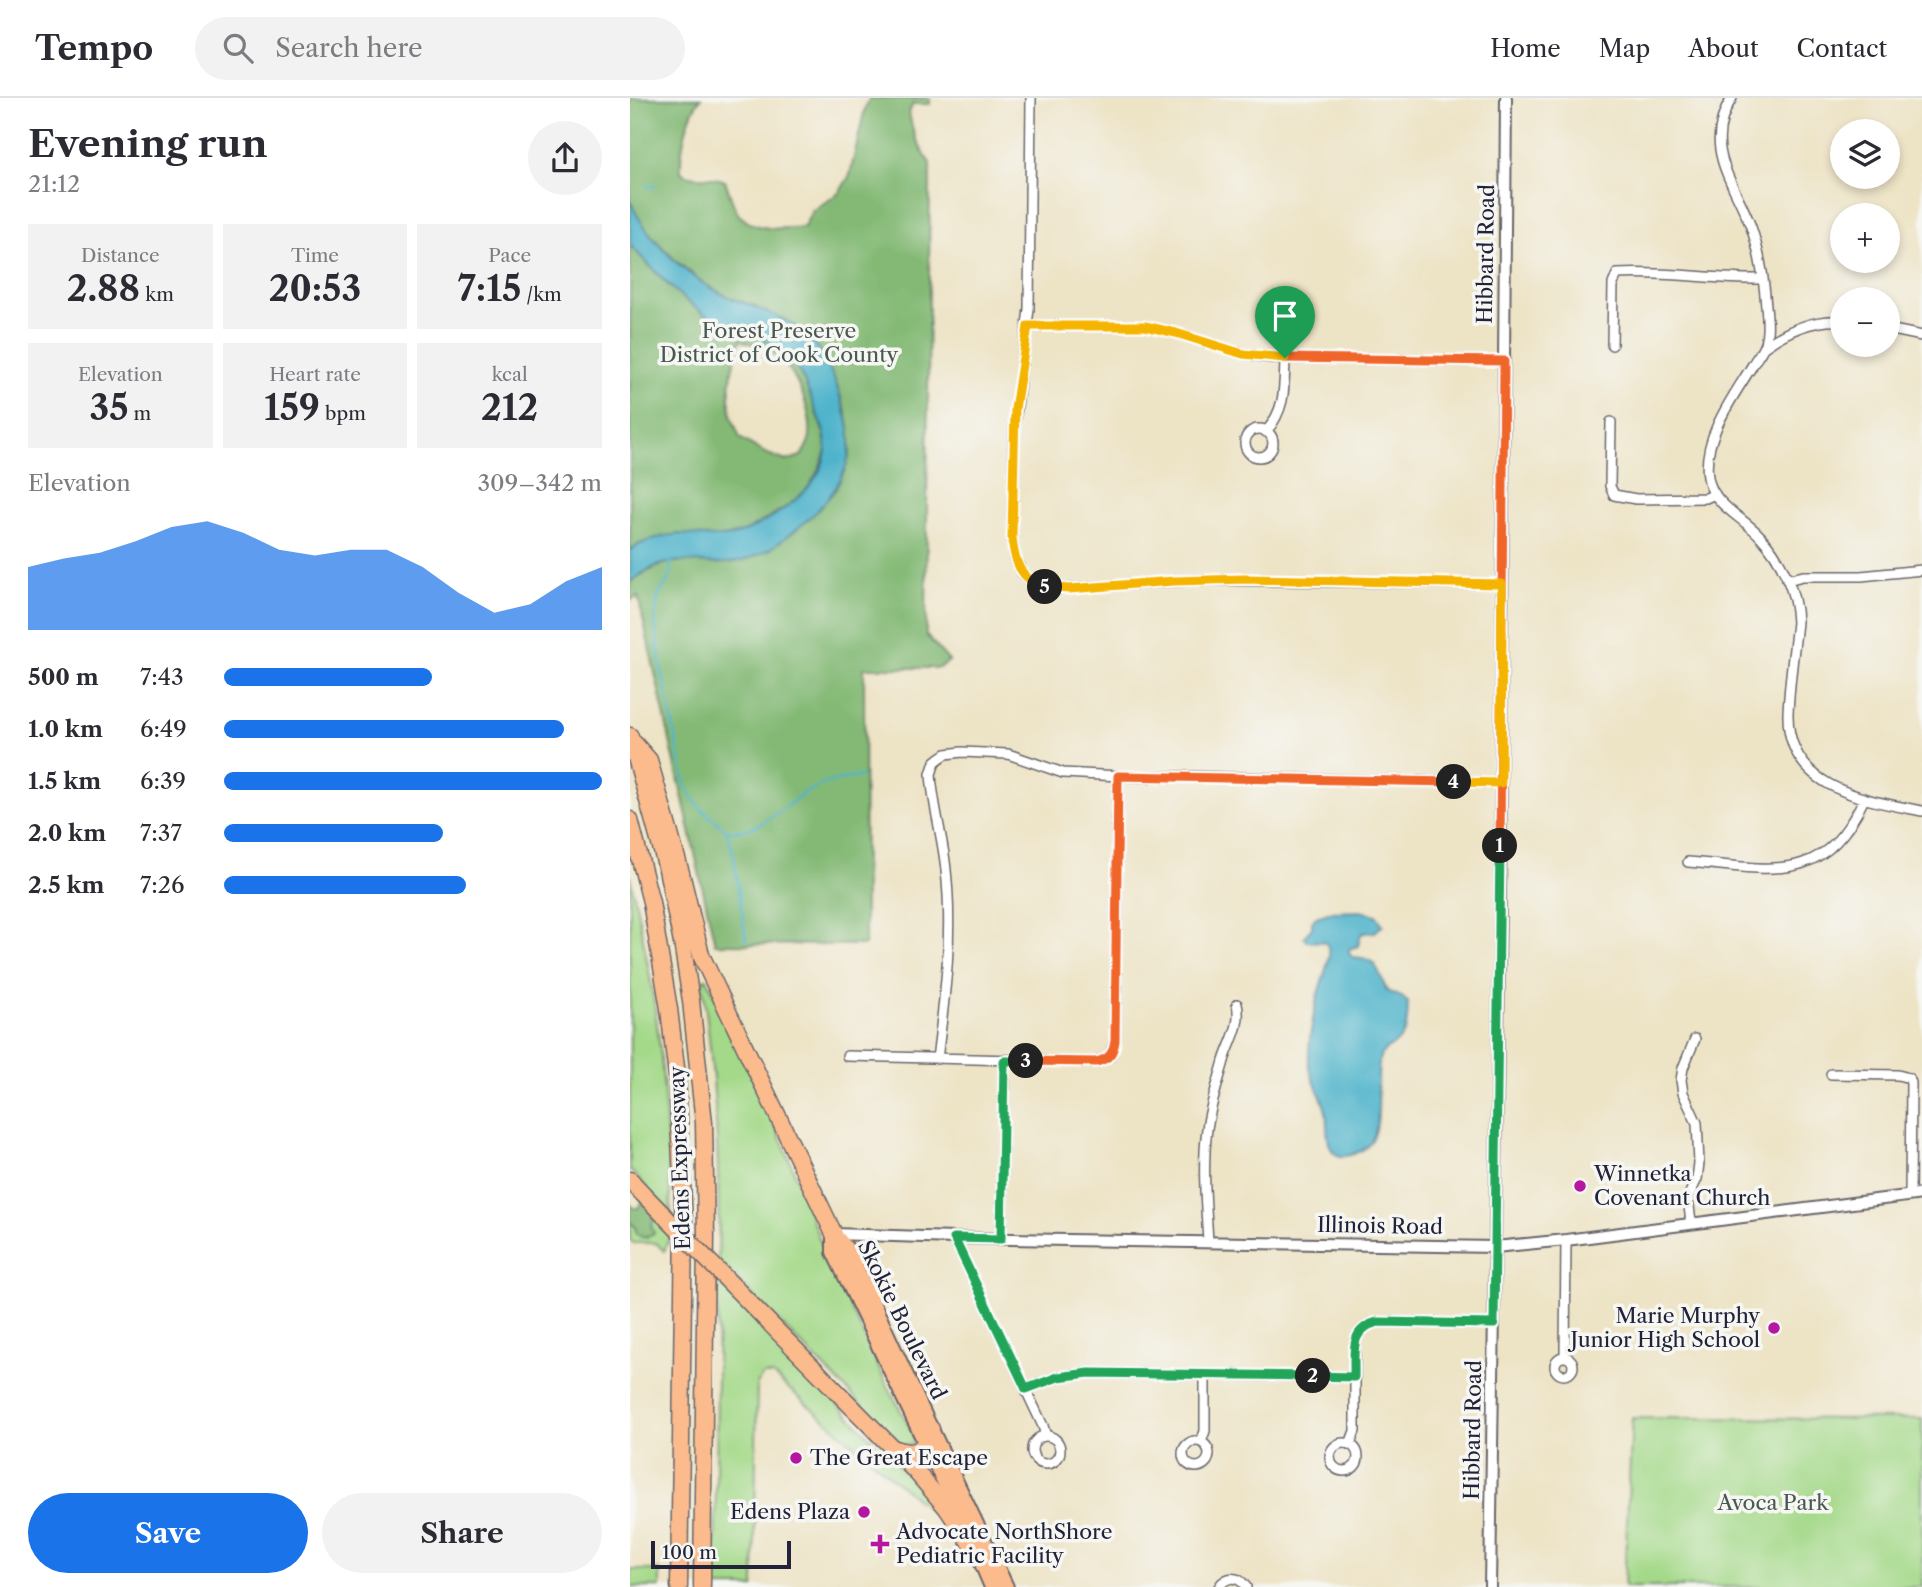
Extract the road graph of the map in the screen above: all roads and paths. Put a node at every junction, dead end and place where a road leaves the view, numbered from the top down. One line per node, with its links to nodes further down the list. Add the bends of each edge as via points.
1 (1031, 98): 6 (street)
2 (1506, 98): 12 (street, Hibbard Road)
3 (1732, 98): 4 (street, via 1719,135 1720,158 1750,226)
4 (1763, 279): 9 (street, via 1617,274); 10 (street)
5 (1830, 321): 10 (street, via 1778,337)
6 (1028, 326): 11 (street, via 1145,326 1243,354); 18 (street, via 1015,409 1012,537 1018,566 1033,583 1050,589 1237,579)
7 (1900, 332): 8 (street)
8 (1922, 336)
9 (1612, 345)
10 (1764, 347): 15 (street, via 1717,426 1708,466)
11 (1285, 358): 12 (street); 14 (street, via 1281,408)
12 (1504, 361): 18 (street, Hibbard Road)
13 (1611, 422): 15 (street, via 1614,495 1636,499)
14 (1266, 432)
15 (1714, 494): 17 (street, via 1759,535)
16 (1922, 570): 17 (street)
17 (1787, 580): 22 (street, via 1796,610 1788,713 1794,749 1817,776)
18 (1502, 584): 21 (street, Hibbard Road)
19 (631, 738): 36 (highway, via 649,760 701,955); 54 (highway, Edens Expressway, via 683,947 704,1123)
20 (1118, 776): 21 (street); 29 (street, via 1063,773 1000,753 946,754 935,762 931,774 946,870 949,941); 30 (street, via 1112,1052 1096,1062)
21 (1501, 783): 41 (street, Hibbard Road)
22 (1864, 799): 23 (street); 25 (street, via 1839,840 1812,861 1769,869)
23 (1922, 811)
24 (630, 820): 53 (highway, Edens Expressway, via 651,902 677,1076 684,1223)
25 (1688, 862)
26 (1237, 1004): 40 (street, via 1237,1027 1207,1127)
27 (1695, 1039): 35 (street, via 1681,1080 1698,1136 1699,1171 1688,1197)
28 (847, 1056): 29 (street)
29 (937, 1059): 30 (street)
30 (1004, 1061): 38 (street)
31 (1831, 1074): 34 (street, via 1909,1078)
32 (630, 1180): 51 (highway, bridge)
33 (1922, 1194): 34 (street, Illinois Road)
34 (1910, 1195): 35 (street, Illinois Road)
35 (1691, 1223): 39 (street, Illinois Road)
36 (834, 1234): 37 (street, Illinois Road); 47 (main road, Skokie Boulevard, via 834,1252)
37 (954, 1238): 38 (street, Illinois Road); 46 (street)
38 (1001, 1239): 40 (street, Illinois Road)
39 (1566, 1240): 41 (street, Illinois Road); 43 (street)
40 (1208, 1242): 41 (street, Illinois Road)
41 (1495, 1247): 42 (street, Hibbard Road)
42 (1494, 1324): 45 (street, via 1378,1322 1364,1326 1356,1338); 59 (street, Hibbard Road)
43 (1565, 1357)
44 (1205, 1375): 45 (street); 46 (street, via 1089,1373 1058,1377); 49 (street, via 1205,1431)
45 (1354, 1377): 50 (street, via 1355,1431)
46 (1026, 1389): 48 (street)
47 (928, 1436): 51 (highway, via 917,1451); 52 (main road, Skokie Boulevard); 56 (main road, Skokie Boulevard)
48 (1046, 1436)
49 (1200, 1442)
50 (1350, 1444)
51 (890, 1447): 52 (highway, via 947,1507)
52 (979, 1556): 55 (main road, Skokie Boulevard)
53 (679, 1587)
54 (702, 1587)
55 (992, 1587)
56 (1006, 1587)
57 (1219, 1587): 58 (street, via 1231,1578)
58 (1247, 1587)
59 (1490, 1587)

